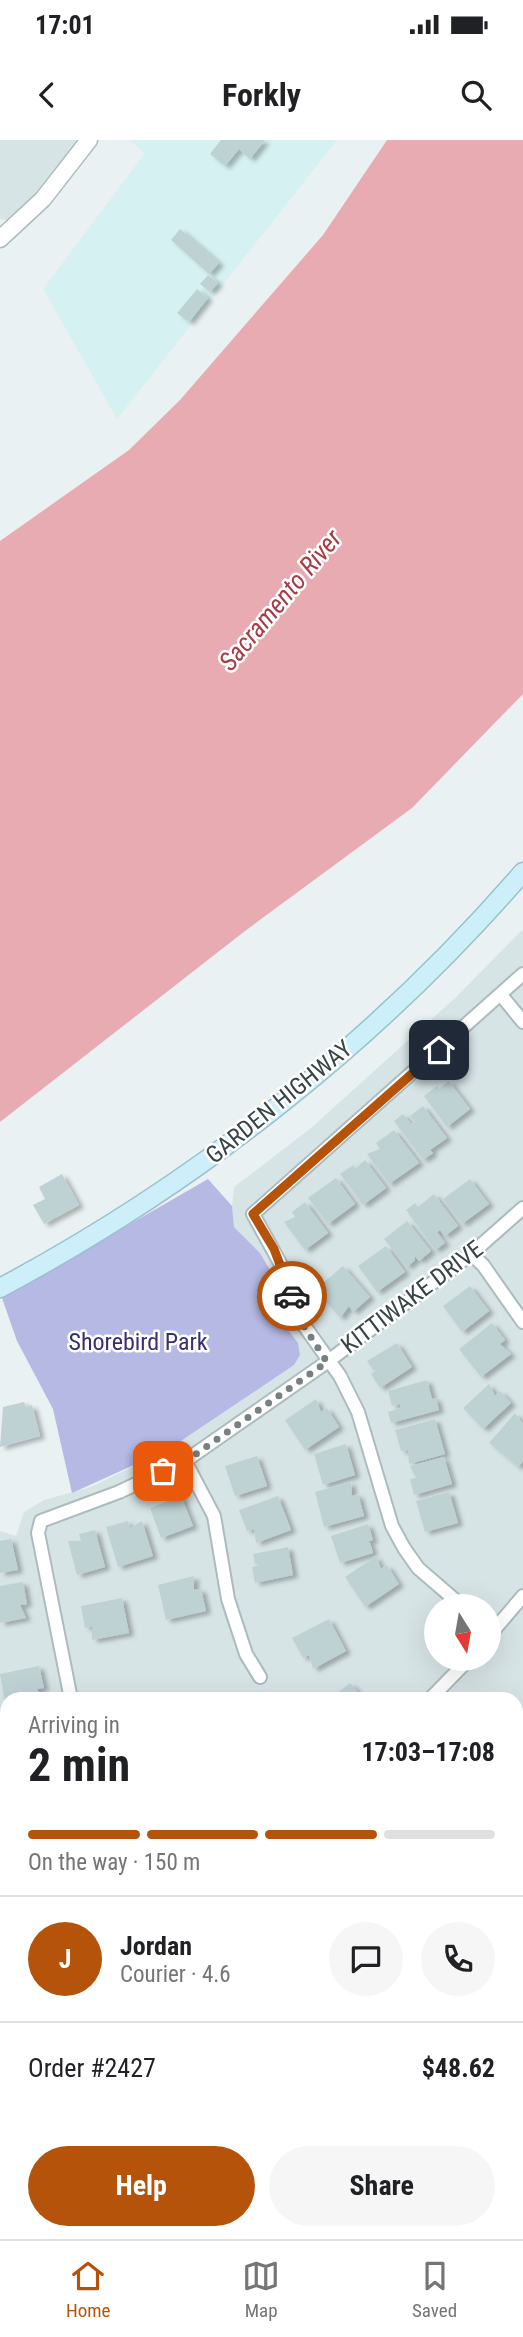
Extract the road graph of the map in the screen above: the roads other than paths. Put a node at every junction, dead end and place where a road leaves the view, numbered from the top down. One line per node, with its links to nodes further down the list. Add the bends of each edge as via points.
1 (89, 140): 2 (street, via 43,199)
2 (0, 239)
3 (523, 872): 9 (main road, GARDEN HIGHWAY, via 417,984 266,1114 114,1223)
4 (523, 974): 5 (street)
5 (501, 995): 6 (street); 11 (street, via 253,1214 285,1272 298,1317)
6 (523, 1022)
7 (523, 1208): 8 (street, KITTIWAKE DRIVE)
8 (471, 1254): 10 (street); 11 (street, KITTIWAKE DRIVE)
9 (0, 1288)
10 (523, 1322)
11 (327, 1362): 12 (street, KITTIWAKE DRIVE); 13 (street, via 340,1376 358,1412 404,1548 418,1568)
12 (186, 1461): 17 (street, via 214,1516 228,1599 246,1654); 18 (street, KITTIWAKE DRIVE, via 41,1521 38,1533)
13 (448, 1594)
14 (523, 1596): 15 (street)
15 (501, 1621)
16 (459, 1671): 19 (street)
17 (260, 1677)
18 (70, 1692)
19 (441, 1692)

